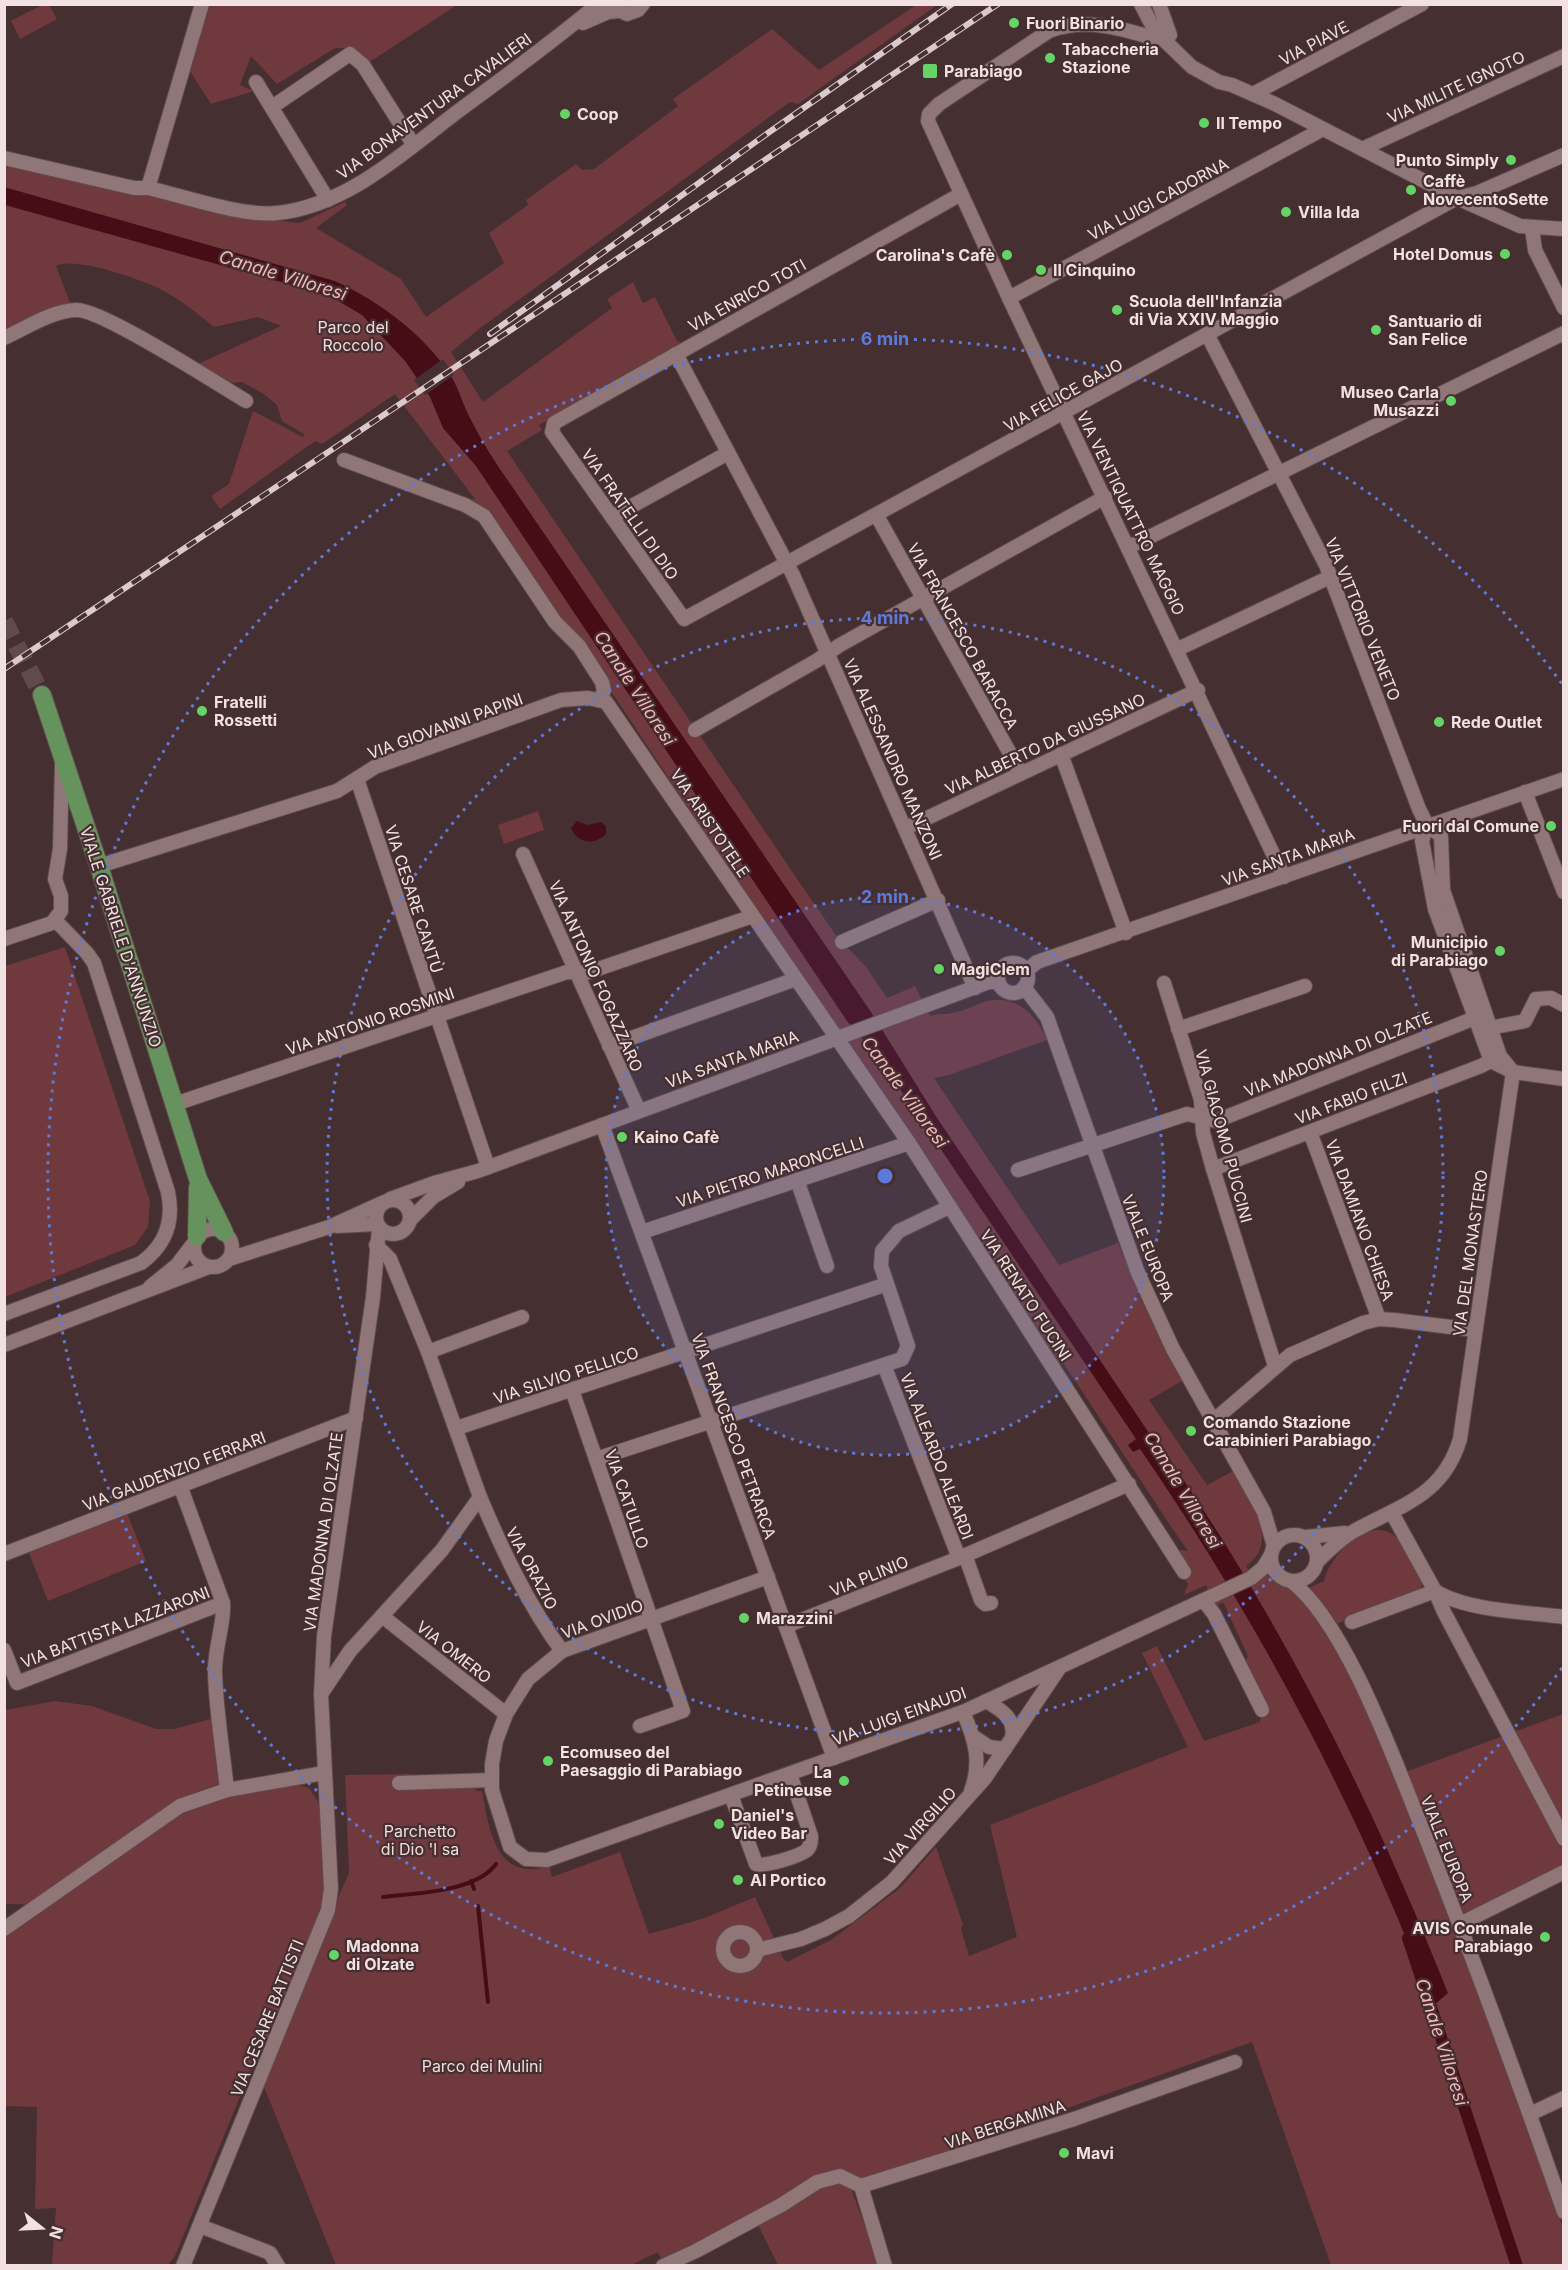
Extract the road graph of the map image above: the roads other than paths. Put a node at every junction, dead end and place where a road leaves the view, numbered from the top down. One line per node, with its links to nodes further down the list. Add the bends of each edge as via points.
1 (202, 4): 19 (street)
2 (598, 4): 8 (street, VIA BONAVENTURA CAVALIERI)
3 (643, 4): 7 (street, VIA BONAVENTURA CAVALIERI, via 633,13)
4 (1141, 4): 9 (street)
5 (1159, 4): 9 (street)
6 (1422, 4): 12 (street, VIA PIAVE)
7 (615, 8): 8 (street, VIA BONAVENTURA CAVALIERI)
8 (565, 32): 15 (street, VIA BONAVENTURA CAVALIERI)
9 (1165, 37): 12 (street, via 1192,67); 20 (street, VIA VENTIQUATTRO MAGGIO, via 1153,38 1099,24 1065,25 1005,58 933,109 928,122)
10 (1563, 56): 16 (street, VIA MILITE IGNOTO)
11 (256, 82): 13 (street)
12 (1253, 94): 14 (street)
13 (273, 107): 15 (street, via 350,54 363,65); 22 (street)
14 (1323, 129): 16 (street); 25 (street, VIA LUIGI CADORNA)
15 (413, 144): 22 (street, VIA BONAVENTURA CAVALIERI, via 380,170)
16 (1362, 149): 21 (street)
17 (1563, 155): 21 (street, VIA FELICE GAJO)
18 (4, 158): 19 (street, VIA BONAVENTURA CAVALIERI)
19 (148, 188): 22 (street, VIA BONAVENTURA CAVALIERI, via 274,214)
20 (961, 194): 25 (street, VIA VENTIQUATTRO MAGGIO); 30 (street, VIA ENRICO TOTI)
21 (1457, 198): 23 (street); 28 (street, VIA FELICE GAJO)
22 (328, 201)
23 (1532, 228): 24 (street); 26 (street, via 1535,250)
24 (1563, 229)
25 (1009, 298): 32 (street, VIA VENTIQUATTRO MAGGIO)
26 (1563, 308)
27 (1563, 333): 36 (street)
28 (1207, 334): 32 (street, VIA FELICE GAJO); 36 (street, VIA VITTORIO VENETO)
29 (4, 338): 31 (street, via 67,311 86,310)
30 (676, 354): 33 (street, VIA ENRICO TOTI, via 554,423); 34 (street, VIA ALESSANDRO MANZONI)
31 (246, 401)
32 (1064, 413): 37 (street, VIA VENTIQUATTRO MAGGIO); 38 (street, VIA FELICE GAJO)
33 (552, 428): 39 (street, VIA FRATELLI DI DIO)
34 (728, 453): 39 (street); 41 (street, VIA ALESSANDRO MANZONI)
35 (344, 460): 49 (street, via 465,505 484,516 555,622 579,645 602,682)
36 (1279, 473): 40 (street); 42 (street, VIA VITTORIO VENETO)
37 (1105, 497): 40 (street, VIA VENTIQUATTRO MAGGIO); 43 (street)
38 (877, 516): 41 (street, VIA FELICE GAJO); 43 (street, VIA FRANCESCO BARACCA)
39 (612, 517): 44 (street, VIA FRATELLI DI DIO)
40 (1129, 548): 45 (street, VIA VENTIQUATTRO MAGGIO)
41 (788, 563): 44 (street, VIA FELICE GAJO); 46 (street, VIA ALESSANDRO MANZONI)
42 (1330, 577): 45 (street); 57 (street, VIA VITTORIO VENETO)
43 (923, 598): 46 (street); 53 (street, VIA FRANCESCO BARACCA)
44 (684, 619)
45 (1178, 649): 47 (street, VIA VENTIQUATTRO MAGGIO)
46 (828, 653): 50 (street); 58 (street, VIA ALESSANDRO MANZONI)
47 (1198, 690): 51 (street, VIA ALBERTO DA GIUSSANO); 61 (street, VIA VENTIQUATTRO MAGGIO)
48 (42, 695): 52 (main road, VIALE GABRIELE D'ANNUNZIO)
49 (601, 699): 54 (street, VIA GIOVANNI PAPINI, via 561,700 375,767); 64 (street, VIA ARISTOTELE, via 611,706)
50 (695, 730)
51 (1061, 754): 53 (street, VIA ALBERTO DA GIUSSANO); 66 (street)
52 (62, 755): 60 (main road, VIALE GABRIELE D'ANNUNZIO); 65 (street, via 60,849 55,879 62,903)
53 (1021, 773): 58 (street, VIA ALBERTO DA GIUSSANO)
54 (357, 779): 60 (street, VIA GIOVANNI PAPINI, via 337,791); 78 (street, VIA CESARE CANTÙ)
55 (1563, 779): 56 (street, VIA SANTA MARIA)
56 (1525, 792): 57 (street, VIA SANTA MARIA); 62 (street)
57 (1427, 825): 61 (street, VIA SANTA MARIA); 79 (street, VIA VITTORIO VENETO, via 1441,836 1443,890)
58 (906, 828): 63 (street, VIA ALESSANDRO MANZONI)
59 (523, 854): 70 (street, VIA ANTONIO FOGAZZARO)
60 (99, 866): 87 (main road, VIALE GABRIELE D'ANNUNZIO)
61 (1284, 877): 66 (street, VIA SANTA MARIA)
62 (1563, 892)
63 (938, 900): 68 (street); 75 (street, VIA ALESSANDRO MANZONI)
64 (753, 916): 70 (street, VIA ANTONIO ROSMINI, via 586,973); 71 (street, VIA ARISTOTELE)
65 (55, 920): 67 (street); 116 (street, via 94,963 168,1192 171,1215 159,1247 141,1263)
66 (1126, 933): 69 (street, VIA SANTA MARIA, via 1037,962)
67 (4, 939)
68 (842, 942)
69 (1026, 971): 72 (street, via 1018,964 1008,964 999,972); 76 (street)
70 (576, 972): 78 (street, VIA ANTONIO ROSMINI); 83 (street, VIA ANTONIO FOGAZZARO)
71 (796, 979): 82 (street, VIA ARISTOTELE); 83 (street)
72 (998, 982): 75 (street, VIA SANTA MARIA); 76 (street, via 1011,993)
73 (1164, 983): 81 (street, VIA GIACOMO PUCCINI)
74 (1305, 986): 81 (street)
75 (975, 987): 82 (street, VIA SANTA MARIA)
76 (1024, 987): 93 (street, VIALE EUROPA, via 1047,1017)
77 (1563, 1005): 80 (street, via 1551,998 1536,999 1525,1021)
78 (436, 1016): 87 (street, VIA ANTONIO ROSMINI); 94 (street, VIA CESARE CANTÙ)
79 (1480, 1016): 80 (street); 84 (street); 89 (street, VIA MADONNA DI OLZATE, via 1216,1120)
80 (1490, 1028): 84 (street)
81 (1178, 1029): 89 (street, VIA GIACOMO PUCCINI)
82 (841, 1036): 88 (street, VIA SANTA MARIA); 92 (street, VIA RENATO FUCINI)
83 (609, 1046): 88 (street, VIA ANTONIO FOGAZZARO)
84 (1496, 1058): 85 (street); 91 (street, VIA FABIO FILZI)
85 (1513, 1072): 86 (street); 119 (street, VIA DEL MONASTERO)
86 (1563, 1079)
87 (175, 1104): 97 (main road, VIALE GABRIELE D'ANNUNZIO)
88 (639, 1111): 90 (street, VIA SANTA MARIA)
89 (1203, 1118): 93 (street, VIA MADONNA DI OLZATE, via 1187,1114); 95 (street, VIA GIACOMO PUCCINI)
90 (603, 1125): 94 (street, VIA SANTA MARIA); 104 (street, VIA FRANCESCO PETRARCA)
91 (1310, 1132): 95 (street, VIA FABIO FILZI); 118 (street, VIA DAMIANO CHIESA)
92 (909, 1143): 98 (street, VIA PIETRO MARONCELLI); 100 (street, VIA RENATO FUCINI)
93 (1091, 1145): 96 (street, VIA MADONNA DI OLZATE); 127 (street, VIALE EUROPA, via 1138,1273 1173,1349)
94 (483, 1169): 99 (street, VIA SANTA MARIA); 101 (street, VIA SANTA MARIA, via 433,1197)
95 (1213, 1169): 124 (street, VIA GIACOMO PUCCINI)
96 (1018, 1170)
97 (198, 1179): 105 (main road, VIALE GABRIELE D'ANNUNZIO); 106 (main road, VIALE GABRIELE D'ANNUNZIO)
98 (797, 1180): 104 (street, VIA PIETRO MARONCELLI); 111 (street)
99 (387, 1201): 101 (street, via 403,1202 408,1207); 102 (street, via 376,1212); 103 (street, VIA SANTA MARIA)
100 (949, 1208): 113 (street, via 910,1224 890,1240 880,1258); 131 (street, VIA RENATO FUCINI)
101 (406, 1225): 102 (street, VIA SANTA MARIA, via 390,1234); 110 (street, VIA MADONNA DI OLZATE)
102 (378, 1226): 103 (street, VIA SANTA MARIA); 107 (street, VIA MADONNA DI OLZATE)
103 (328, 1227): 108 (street, VIA SANTA MARIA)
104 (642, 1232): 122 (street, VIA FRANCESCO PETRARCA)
105 (227, 1236): 106 (street, VIA SANTA MARIA, via 210,1229); 108 (street, VIA SANTA MARIA); 109 (street)
106 (195, 1240): 112 (street, via 196,1259); 114 (street, VIA SANTA MARIA, via 177,1265)
107 (376, 1245): 110 (street); 115 (street, VIA MADONNA DI OLZATE)
108 (271, 1246): 109 (street, VIA SANTA MARIA)
109 (229, 1259): 112 (street, VIA SANTA MARIA)
110 (390, 1259): 115 (street, VIA MADONNA DI OLZATE); 121 (street, VIA ORAZIO)
111 (827, 1266)
112 (209, 1267): 114 (street, VIA SANTA MARIA)
113 (887, 1284): 122 (street, VIA SILVIO PELLICO); 123 (street, via 908,1346 902,1359)
114 (141, 1295): 120 (street, VIA SANTA MARIA)
115 (373, 1298): 126 (street, VIA MADONNA DI OLZATE)
116 (4, 1314)
117 (522, 1317): 121 (street)
118 (1379, 1319): 119 (street); 124 (street, via 1290,1355)
119 (1475, 1330): 135 (street, VIA DEL MONASTERO, via 1460,1439 1446,1471 1432,1487)
120 (4, 1345)
121 (428, 1352): 129 (street, VIA ORAZIO)
122 (686, 1352): 125 (street, VIA SILVIO PELLICO); 128 (street, VIA FRANCESCO PETRARCA)
123 (884, 1365): 128 (street); 140 (street, VIA ALEARDO ALEARDI)
124 (1275, 1366): 127 (street)
125 (572, 1390): 129 (street, VIA SILVIO PELLICO); 130 (street, VIA CATULLO)
126 (356, 1418): 132 (street, VIA GAUDENZIO FERRARI); 159 (street, VIA MADONNA DI OLZATE, via 324,1636)
127 (1213, 1420): 134 (street, VIALE EUROPA)
128 (711, 1421): 130 (street); 143 (street, VIA FRANCESCO PETRARCA)
129 (457, 1428): 133 (street, VIA ORAZIO)
130 (596, 1459): 153 (street, VIA CATULLO)
131 (1129, 1484): 140 (street, VIA PLINIO); 142 (street, VIA RENATO FUCINI)
132 (181, 1488): 139 (street, VIA GAUDENZIO FERRARI); 148 (street)
133 (480, 1497): 151 (street, via 442,1550); 157 (street, VIA ORAZIO, via 546,1630)
134 (1264, 1512): 137 (street, VIALE EUROPA); 138 (street, VIALE EUROPA)
135 (1392, 1513): 136 (street, VIA DEL MONASTERO); 146 (street)
136 (1353, 1532): 137 (street); 141 (street)
137 (1302, 1536): 138 (street, via 1288,1535); 141 (street, VIALE EUROPA, via 1317,1552)
138 (1272, 1551): 144 (street, VIA LUIGI EINAUDI, via 1263,1568); 145 (street, VIALE EUROPA, via 1275,1573)
139 (4, 1554)
140 (962, 1557): 149 (street, via 981,1600); 155 (street, VIA PLINIO)
141 (1316, 1565): 145 (street, via 1300,1581); 150 (street, VIALE EUROPA)
142 (1184, 1572)
143 (768, 1577): 153 (street, VIA OVIDIO); 155 (street, VIA FRANCESCO PETRARCA)
144 (1251, 1578): 145 (street, VIA LUIGI EINAUDI); 147 (street, VIA LUIGI EINAUDI)
145 (1287, 1580): 150 (street, VIALE EUROPA)
146 (1435, 1591): 152 (street, via 1471,1604); 154 (street); 175 (street)
147 (1210, 1598): 158 (street, VIA LUIGI EINAUDI); 161 (street, via 1214,1614)
148 (223, 1603): 156 (street, VIA BATTISTA LAZZARONI, via 17,1683); 172 (street, via 215,1673)
149 (991, 1603)
150 (1319, 1607): 178 (street, VIALE EUROPA, via 1384,1734)
151 (382, 1616): 159 (street, via 350,1651); 163 (street, VIA OMERO)
152 (1563, 1617)
153 (651, 1618): 157 (street, VIA OVIDIO); 164 (street, VIA CATULLO, via 683,1711)
154 (1352, 1622)
155 (786, 1626): 167 (street, VIA FRANCESCO PETRARCA)
156 (4, 1650)
157 (562, 1651): 163 (street, VIA OVIDIO, via 528,1679)
158 (1060, 1666): 160 (street, VIA LUIGI EINAUDI); 166 (street, VIA VIRGILIO)
159 (321, 1694): 168 (street, VIA MADONNA DI OLZATE)
160 (986, 1701): 162 (street, VIA LUIGI EINAUDI); 166 (street, via 1009,1718 1013,1727)
161 (1262, 1710)
162 (963, 1712): 165 (street); 167 (street, VIA LUIGI EINAUDI)
163 (506, 1714): 170 (street, VIA OVIDIO, via 496,1740)
164 (640, 1726)
165 (974, 1737): 166 (street, via 989,1747); 174 (street, via 977,1767)
166 (1009, 1743): 174 (street, VIA VIRGILIO)
167 (834, 1758): 169 (street, VIA LUIGI EINAUDI)
168 (324, 1773): 172 (street); 186 (street, VIA CESARE BATTISTI, via 331,1889 328,1910)
169 (790, 1774): 173 (street, VIA LUIGI EINAUDI); 173 (street, via 810,1846 766,1865 756,1864)
170 (492, 1780): 171 (street); 176 (street, VIA OVIDIO, via 510,1847 526,1859)
171 (399, 1783)
172 (226, 1790): 179 (street, via 180,1806)
173 (730, 1795): 176 (street, VIA LUIGI EINAUDI)
174 (968, 1798): 180 (street, VIA VIRGILIO, via 892,1882 866,1904 809,1935)
175 (1563, 1839)
176 (547, 1860)
177 (1563, 1872): 178 (street)
178 (1460, 1924): 183 (street, VIALE EUROPA)
179 (4, 1929)
180 (757, 1950)
181 (1235, 2062): 184 (street, VIA BERGAMINA, via 1074,2119)
182 (1563, 2098): 183 (street)
183 (1530, 2114): 185 (street, VIALE EUROPA)
184 (861, 2186): 189 (street, via 840,2176 817,2182 696,2251); 190 (street)
185 (1563, 2212)
186 (200, 2226): 187 (street, VIA CESARE BATTISTI); 188 (street, via 270,2253)
187 (183, 2265)
188 (278, 2265)
189 (663, 2265)
190 (885, 2265)

